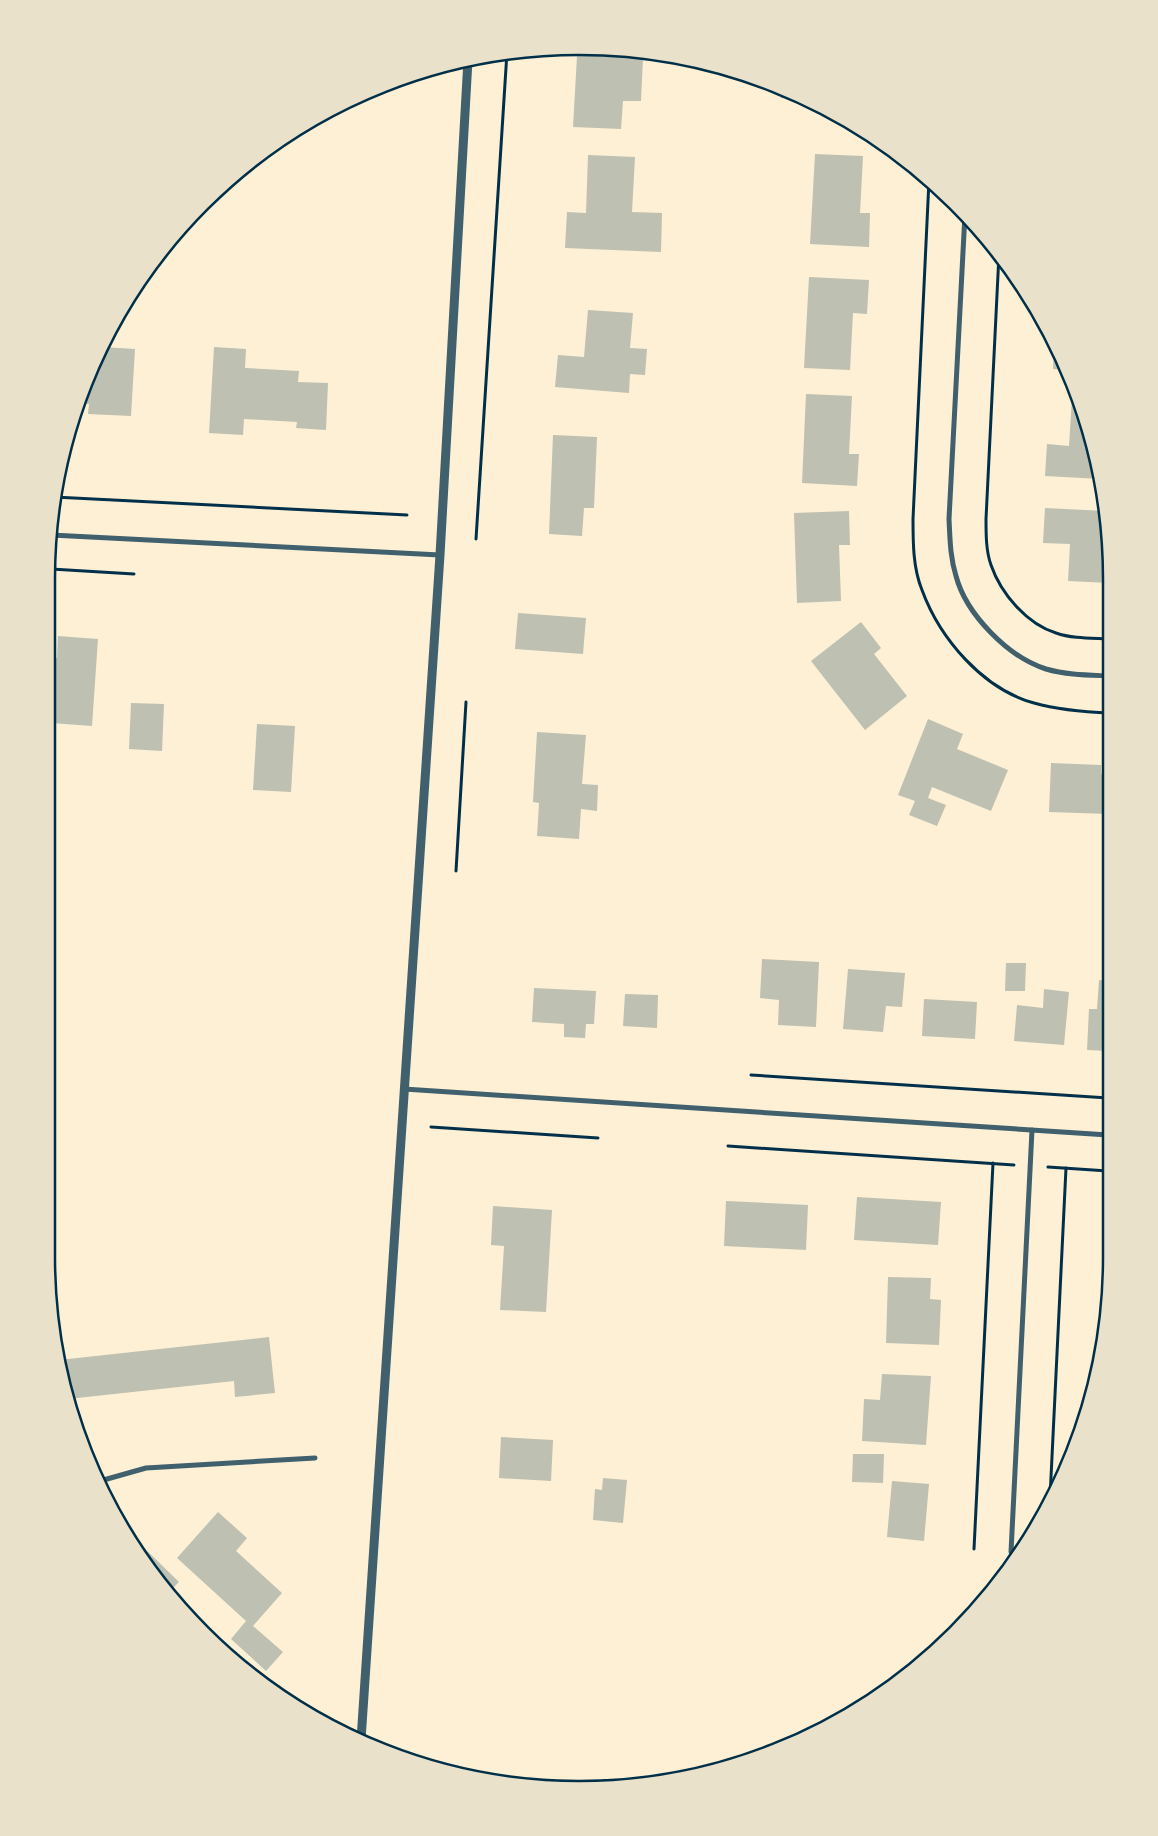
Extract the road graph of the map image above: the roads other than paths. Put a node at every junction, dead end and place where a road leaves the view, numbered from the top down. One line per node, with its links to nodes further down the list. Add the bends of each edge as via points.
1 (468, 67): 4 (street)
2 (964, 224): 5 (street, via 949,519 950,550 956,578 978,617 1007,648 1044,668)
3 (57, 535): 4 (street)
4 (440, 555): 6 (street)
5 (1103, 676)
6 (404, 1089): 7 (street); 12 (street)
7 (1032, 1130): 8 (street); 11 (street)
8 (1103, 1135)
9 (315, 1458): 10 (street, via 165,1466)
10 (104, 1479)
11 (1011, 1552)
12 (361, 1734)

